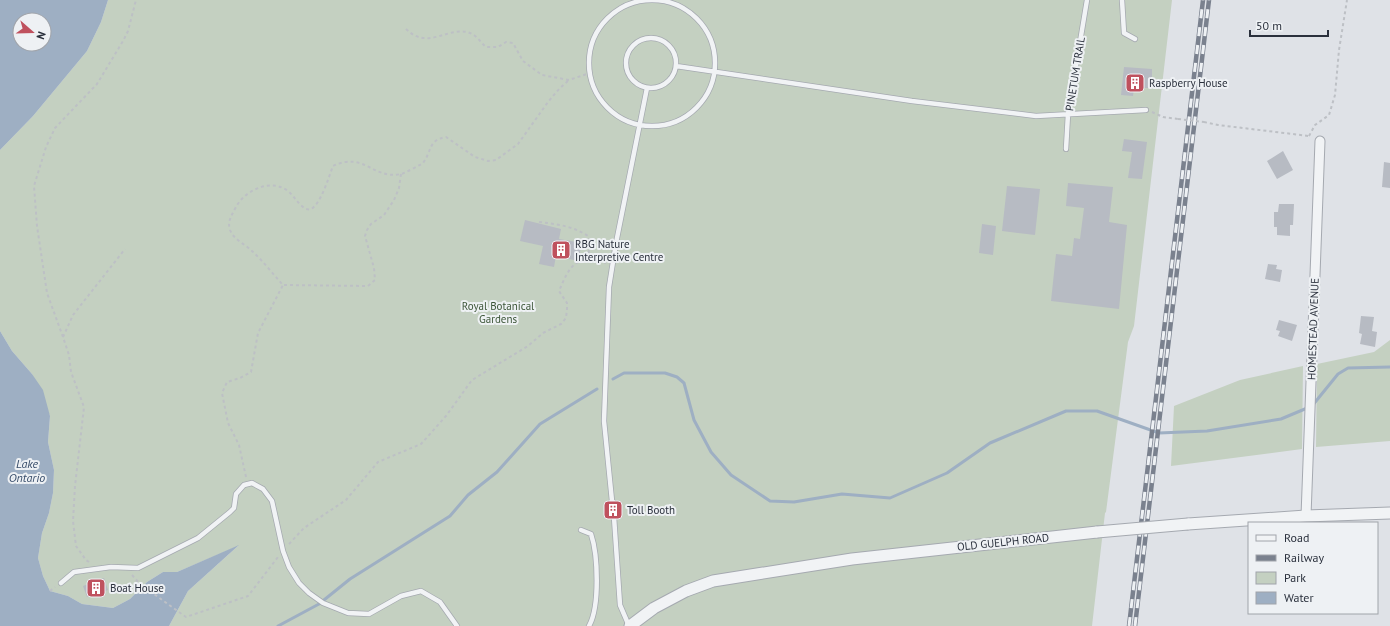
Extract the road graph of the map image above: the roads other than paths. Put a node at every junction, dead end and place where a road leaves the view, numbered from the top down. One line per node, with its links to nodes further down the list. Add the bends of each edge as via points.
1 (1087, 0): 8 (lane, PINETUM TRAIL)
2 (1122, 0): 3 (lane, via 1124,33)
3 (1134, 39)
4 (676, 66): 5 (lane); 6 (lane, via 668,82 658,88); 6 (lane, via 673,51 662,40 646,38 636,43 628,52 626,67 633,81)
5 (714, 72): 8 (lane, via 1036,116); 9 (lane, via 710,87 702,101 684,117 662,125); 9 (lane, via 714,53 708,35 697,20 686,11 674,4 651,0 620,9 600,28 592,45 590,73 595,91 606,106 621,118)
6 (647, 88): 9 (lane)
7 (1146, 110): 8 (lane)
8 (1068, 114): 11 (lane, PINETUM TRAIL)
9 (639, 125): 12 (lane, via 609,287 604,421)
10 (1320, 141): 14 (street, HOMESTEAD AVENUE)
11 (1066, 149)
12 (612, 501): 15 (lane, via 617,505 618,512); 15 (lane, via 607,506 607,514)
13 (1390, 513): 14 (street, OLD GUELPH ROAD)
14 (1306, 516): 20 (street, OLD GUELPH ROAD, bridge, via 1097,532 852,559 713,581 686,591 654,608)
15 (614, 517): 20 (lane, via 620,605)
16 (581, 530): 19 (lane, via 591,534 594,543 596,607)
17 (61, 583): 18 (lane, via 74,572 111,567 138,568 198,538 234,508 236,494 244,485 252,483 264,489 272,501 289,567 299,583 323,603 348,613 369,614 401,596 421,591 440,602)
18 (457, 626)
19 (589, 626)
20 (630, 626)

